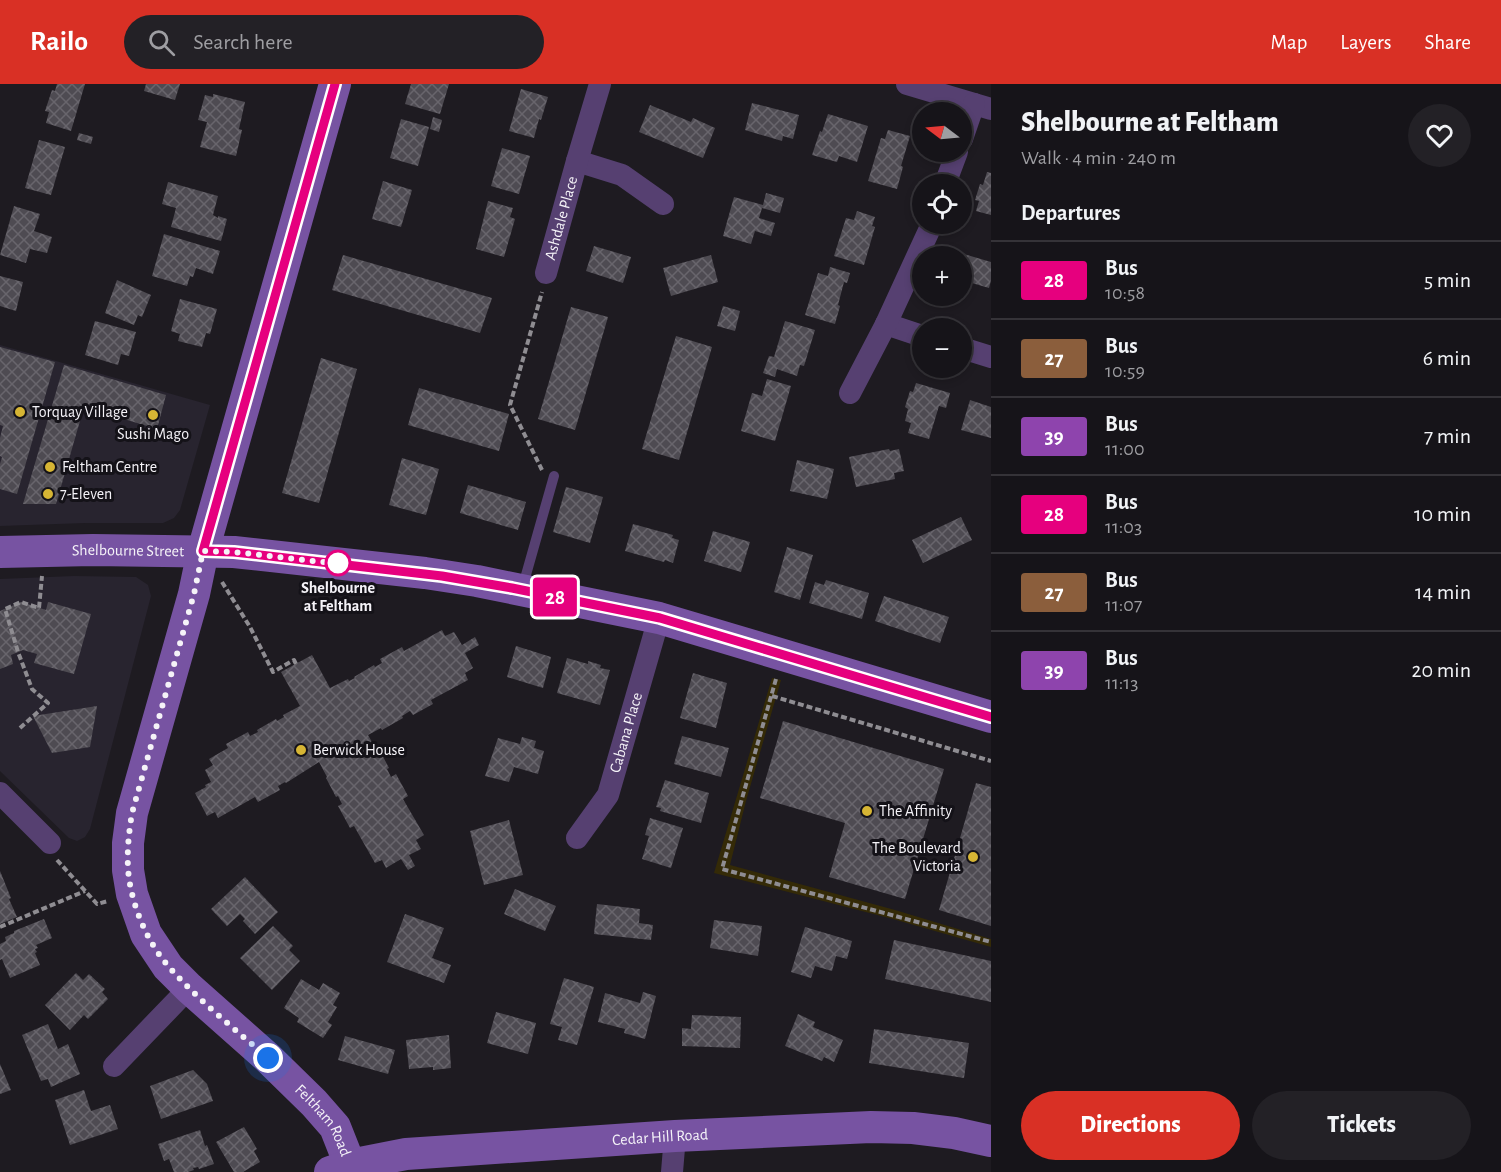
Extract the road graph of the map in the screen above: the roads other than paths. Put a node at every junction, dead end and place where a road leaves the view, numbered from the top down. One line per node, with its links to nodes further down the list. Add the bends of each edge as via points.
1 (335, 84): 16 (street, Feltham Road)
2 (600, 84): 6 (street, Ashdale Place)
3 (907, 84): 4 (street)
4 (982, 107): 5 (street)
5 (972, 123)
6 (577, 161): 7 (street, Ashdale Place, via 622,175); 9 (street, Ashdale Place)
7 (663, 204)
8 (927, 234): 10 (street)
9 (546, 273)
10 (886, 324): 11 (street); 14 (street)
11 (912, 333)
12 (972, 351): 13 (street)
13 (991, 357)
14 (850, 393)
15 (549, 475): 18 (lane)
16 (203, 551): 17 (street, Shelbourne Street); 18 (street, Shelbourne Street, via 425,573); 24 (street, Feltham Road, via 132,813 128,843 132,894 147,934 168,967)
17 (0, 552)
18 (522, 590): 19 (street, Shelbourne Street)
19 (660, 618): 20 (street, Shelbourne Street); 22 (street, Cabana Place, via 608,795)
20 (991, 717)
21 (0, 793): 23 (street)
22 (577, 838)
23 (50, 843)
24 (189, 988): 25 (street); 28 (street, Feltham Road, via 268,1058 335,1127)
25 (114, 1066)
26 (675, 1136): 27 (street, Cedar Hill Road, via 871,1127 944,1131); 28 (street, Cedar Hill Road, via 406,1154); 29 (street)
27 (991, 1141)
28 (345, 1170)
29 (672, 1172)

